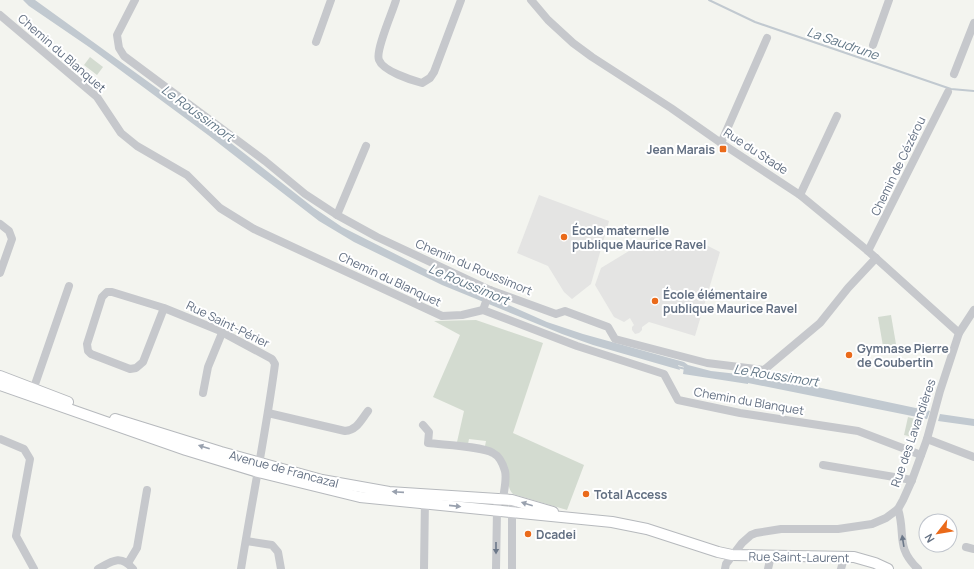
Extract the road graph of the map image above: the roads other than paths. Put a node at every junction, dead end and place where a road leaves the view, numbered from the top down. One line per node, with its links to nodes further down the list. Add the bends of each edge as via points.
1 (331, 0): 10 (street)
2 (396, 0): 3 (street, via 380,47 379,61 389,70 422,83 434,72)
3 (461, 0)
4 (531, 0): 15 (street, Rue du Stade, via 548,20 592,58)
5 (889, 0): 11 (street)
6 (132, 1): 18 (street, Chemin du Roussimort, via 117,35 121,53 259,156 305,194)
7 (0, 16): 26 (street, Chemin du Blanquet, via 97,97 121,133 137,146 187,175 220,208 254,229 442,316)
8 (974, 23): 12 (street)
9 (767, 38): 15 (street)
10 (316, 42)
11 (873, 45)
12 (954, 74)
13 (948, 92): 20 (street, Chemin de Cézérou)
14 (837, 116): 17 (street)
15 (721, 143): 17 (street, Rue du Stade)
16 (366, 146): 18 (street)
17 (800, 195): 20 (street, Rue du Stade)
18 (337, 215): 24 (street, Chemin du Roussimort, via 377,237)
19 (0, 224): 22 (street, via 9,231 12,239)
20 (868, 251): 21 (street, Rue du Stade)
21 (876, 258): 24 (street, Chemin du Roussimort, via 820,323 764,370 707,363 615,339 608,327 565,312 556,314); 29 (street, Rue du Stade)
22 (0, 273)
23 (69, 286): 32 (street)
24 (490, 290): 26 (street)
25 (164, 308): 25 (street, Rue Saint-Périer, via 143,362 136,368 130,369 88,351 87,344 102,297 107,292); 28 (street, Rue Saint-Périer)
26 (483, 310): 39 (street, Chemin du Blanquet, via 577,346 664,374 678,400 740,414 858,431)
27 (974, 310): 29 (street, Rue des Lavandières)
28 (222, 333): 33 (street, via 208,367); 35 (street, Rue Saint-Périer, via 272,359 275,364)
29 (960, 333): 37 (street, Rue des Lavandières)
30 (0, 376): 32 (main road, Avenue de Francazal)
31 (0, 385): 32 (main road, Avenue de Francazal)
32 (32, 393): 42 (main road, Avenue de Francazal, via 221,452)
33 (202, 393)
34 (368, 412): 35 (street, via 355,429 345,431)
35 (268, 413): 42 (street, Rue Saint-Périer)
36 (424, 425): 46 (street, via 429,432 428,443 483,449 494,453 502,463 506,477)
37 (927, 438): 39 (street, Rue des Lavandières); 40 (street)
38 (0, 440): 56 (street, via 24,449 30,459 16,536)
39 (921, 455): 43 (street, Rue des Lavandières)
40 (974, 457)
41 (823, 465): 43 (street)
42 (258, 467): 45 (main road, Avenue de Francazal); 51 (street, Rue Saint-Périer)
43 (912, 480): 47 (street, Rue des Lavandières)
44 (148, 490): 55 (street)
45 (425, 498): 46 (main road, Avenue de Francazal); 48 (main road, Avenue de Francazal, one-way to 48); 60 (street)
46 (504, 499): 48 (street); 49 (street); 50 (main road, Avenue de Francazal, one-way to 46)
47 (898, 509): 52 (street, Rue des Lavandières, via 872,524 838,529 756,533 742,543); 67 (street, one-way to 47, via 904,548)
48 (497, 510): 49 (main road, Avenue de Francazal); 61 (street, one-way to 61)
49 (512, 512): 50 (main road, Avenue de Francazal); 62 (street)
50 (578, 519): 52 (main road, Avenue de Francazal, via 647,529)
51 (246, 541): 58 (street, Rue Saint-Périer); 59 (street, via 272,545 278,552)
52 (732, 555): 53 (main road, Rue Saint-Laurent); 63 (street, Rue des Lavandières)
53 (771, 556): 54 (main road, Rue Saint-Laurent); 64 (street)
54 (844, 558): 65 (street); 66 (main road, Rue Saint-Laurent, via 854,557)
55 (131, 566): 57 (street, via 120,560 112,561)
56 (34, 569)
57 (98, 569)
58 (241, 569)
59 (281, 569)
60 (424, 569)
61 (496, 569)
62 (512, 569)
63 (725, 569)
64 (768, 569)
65 (841, 569)
66 (888, 569)
67 (918, 569)

